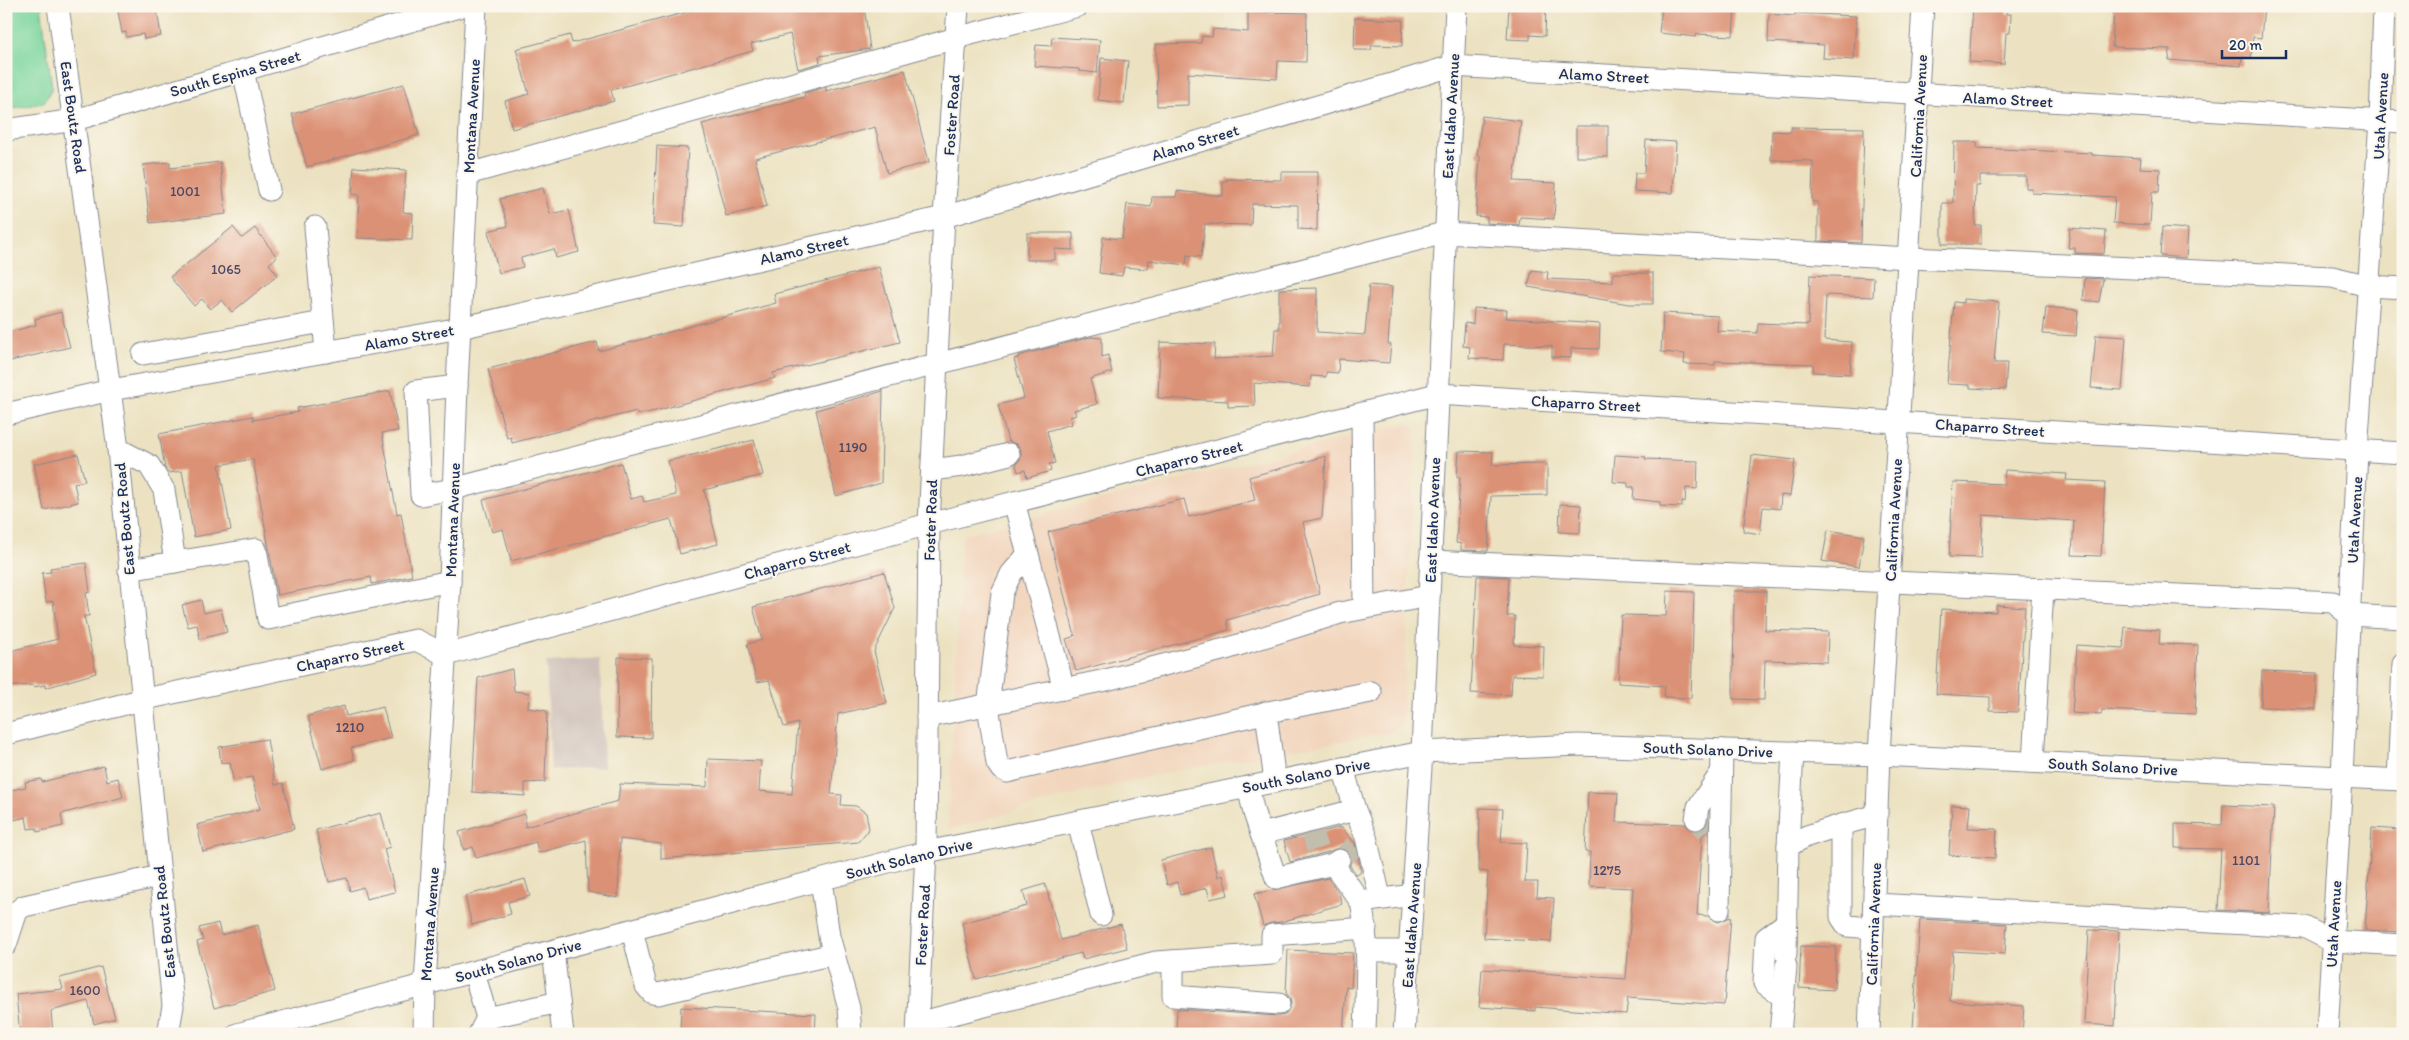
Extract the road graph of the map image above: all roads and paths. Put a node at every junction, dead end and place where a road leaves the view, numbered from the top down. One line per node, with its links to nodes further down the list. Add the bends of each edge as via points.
1 (58, 6): 13 (street, East Boutz Road)
2 (462, 6): 11 (street, South Espina Street)
3 (476, 6): 17 (street, Montana Avenue)
4 (958, 6): 9 (street, Foster Road)
5 (1078, 6): 9 (street)
6 (1456, 6): 10 (street, East Idaho Avenue)
7 (1923, 6): 12 (street, California Avenue)
8 (2384, 6): 14 (street, Utah Avenue)
9 (956, 38): 17 (street); 19 (street, Foster Road)
10 (1452, 66): 12 (street, Alamo Street); 19 (street, Alamo Street); 21 (street, East Idaho Avenue)
11 (243, 70): 13 (street, South Espina Street); 18 (street)
12 (1919, 94): 14 (street, Alamo Street); 22 (street, California Avenue)
13 (75, 120): 16 (street, South Espina Street); 33 (street, East Boutz Road)
14 (2380, 121): 15 (street, Alamo Street); 23 (street, Utah Avenue)
15 (2403, 122)
16 (6, 130)
17 (468, 174): 26 (street, Montana Avenue)
18 (269, 190)
19 (944, 217): 26 (street, Alamo Street); 30 (street, Foster Road)
20 (315, 227): 25 (street)
21 (1444, 233): 22 (street); 30 (street); 34 (street, East Idaho Avenue)
22 (1910, 258): 23 (street, via 2332,277); 37 (street, California Avenue)
23 (2369, 286): 24 (street); 39 (street, Utah Avenue)
24 (2403, 288)
25 (323, 322): 27 (street); 28 (street)
26 (460, 328): 28 (street, Alamo Street); 32 (street, Montana Avenue)
27 (177, 348): 29 (street); 31 (street)
28 (326, 352): 31 (street, Alamo Street)
29 (143, 354)
30 (937, 363): 42 (street, Foster Road); 43 (street)
31 (181, 378): 33 (street, Alamo Street)
32 (457, 386): 43 (street, Montana Avenue); 43 (street, via 416,391 421,495)
33 (111, 390): 35 (street, Alamo Street); 38 (street, East Boutz Road)
34 (1437, 394): 36 (street, Chaparro Street); 37 (street, Chaparro Street); 47 (street, East Idaho Avenue)
35 (6, 414)
36 (1362, 414): 44 (street, Chaparro Street); 54 (street)
37 (1900, 421): 39 (street, Chaparro Street); 51 (street, California Avenue)
38 (118, 449): 48 (street, via 149,465 164,490); 49 (street, East Boutz Road)
39 (2357, 451): 40 (street, Chaparro Street); 55 (street, Utah Avenue)
40 (2403, 453)
41 (1008, 454): 42 (street)
42 (932, 470): 45 (street, Foster Road)
43 (453, 490): 50 (street, Montana Avenue)
44 (1014, 502): 45 (street, Chaparro Street); 46 (street)
45 (929, 524): 57 (street, Chaparro Street); 64 (street, Foster Road)
46 (1028, 554): 59 (street); 62 (street, via 1011,574 1002,593)
47 (1430, 561): 51 (street); 53 (street, East Idaho Avenue)
48 (175, 562): 49 (street); 50 (street, via 256,549 268,619)
49 (129, 570): 61 (street, East Boutz Road)
50 (450, 581): 57 (street, Montana Avenue)
51 (1890, 582): 52 (street); 70 (street, California Avenue)
52 (2043, 589): 55 (street, via 2333,602); 71 (street)
53 (1429, 596): 54 (street); 68 (street, East Idaho Avenue)
54 (1364, 608): 59 (street, via 1229,648)
55 (2350, 616): 56 (street); 74 (street, Utah Avenue)
56 (2403, 618)
57 (446, 655): 61 (street, Chaparro Street, via 416,640); 106 (street, Montana Avenue)
58 (2403, 664): 65 (street)
59 (1064, 689): 62 (street)
60 (1370, 692): 63 (street)
61 (142, 700): 66 (street, Chaparro Street); 86 (street, East Boutz Road)
62 (988, 706): 63 (street, via 997,763 1007,772); 64 (street)
63 (1266, 712): 76 (street)
64 (927, 717): 85 (street, Foster Road)
65 (2401, 726): 75 (street)
66 (6, 734)
67 (1722, 750): 68 (street, South Solano Drive, via 1578,746); 69 (street, South Solano Drive); 73 (street)
68 (1422, 752): 72 (street, South Solano Drive); 88 (street, East Idaho Avenue)
69 (1793, 752): 70 (street, South Solano Drive); 84 (street)
70 (1879, 755): 71 (street, South Solano Drive); 79 (street, California Avenue)
71 (2033, 762): 74 (street, South Solano Drive)
72 (1343, 768): 76 (street, South Solano Drive); 78 (street)
73 (1720, 774): 82 (street); 82 (street, via 1698,807)
74 (2342, 777): 75 (street, South Solano Drive); 97 (street, Utah Avenue)
75 (2400, 780)
76 (1275, 782): 77 (street, South Solano Drive)
77 (1248, 787): 80 (street, South Solano Drive); 83 (street)
78 (1355, 810): 83 (street, via 1303,828); 89 (street)
79 (1877, 815): 81 (street); 90 (street, California Avenue)
80 (1078, 822): 85 (street, South Solano Drive); 92 (street)
81 (1842, 825): 84 (street); 95 (street, via 1841,917 1847,926)
82 (1708, 833): 91 (street)
83 (1261, 834): 89 (street, via 1276,878 1321,861)
84 (1788, 846): 93 (street)
85 (926, 852): 87 (street, South Solano Drive); 111 (street, Foster Road)
86 (160, 876): 98 (street, via 24,906 17,911); 112 (street, East Boutz Road, via 173,1006)
87 (821, 880): 96 (street, South Solano Drive); 103 (street)
88 (1413, 895): 89 (street); 102 (street, East Idaho Avenue)
89 (1371, 900): 94 (street)
90 (1874, 904): 95 (street, California Avenue); 97 (street, via 2304,928)
91 (1719, 910)
92 (1101, 915)
93 (1787, 922): 107 (street, via 1786,960 1776,980); 107 (street, via 1766,938 1764,983)
94 (1366, 928): 101 (street); 104 (street, via 1272,934 1272,954)
95 (1873, 928): 120 (street, California Avenue)
96 (632, 930): 100 (street, South Solano Drive); 103 (street, via 646,986 658,994)
97 (2332, 942): 99 (street); 121 (street, Utah Avenue)
98 (6, 945)
99 (2403, 945)
100 (553, 951): 105 (street, South Solano Drive); 108 (street)
101 (1368, 951): 102 (street); 117 (street)
102 (1409, 951): 118 (street, East Idaho Avenue)
103 (834, 954): 116 (street, via 849,1008)
104 (1173, 961): 109 (street, via 1172,996); 111 (street, via 1156,962)
105 (474, 972): 106 (street, South Solano Drive); 110 (street)
106 (425, 984): 113 (street, South Solano Drive); 114 (street, Montana Avenue)
107 (1784, 998): 119 (street)
108 (559, 1002): 110 (street); 115 (street)
109 (1279, 1004)
110 (483, 1026)
111 (917, 1028)
112 (168, 1034)
113 (237, 1034)
114 (424, 1034)
115 (563, 1034)
116 (851, 1034)
117 (1365, 1034)
118 (1404, 1034)
119 (1780, 1034)
120 (1869, 1034)
121 (2327, 1034)

